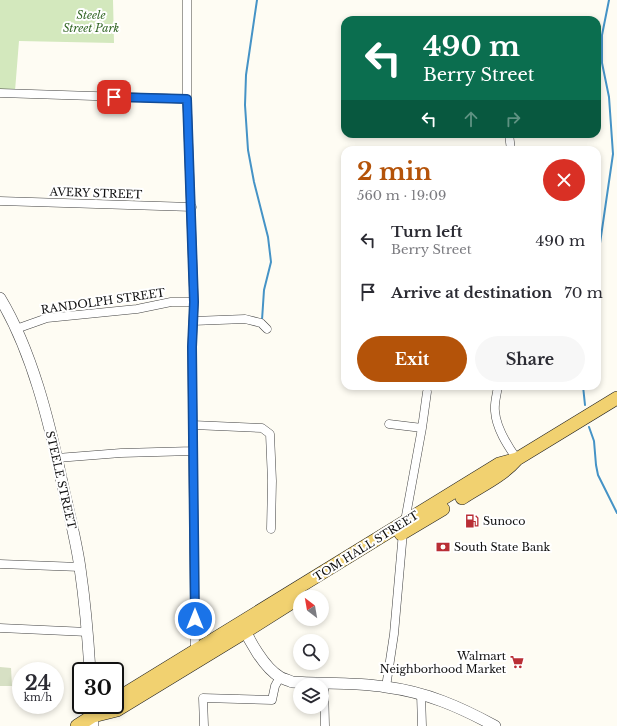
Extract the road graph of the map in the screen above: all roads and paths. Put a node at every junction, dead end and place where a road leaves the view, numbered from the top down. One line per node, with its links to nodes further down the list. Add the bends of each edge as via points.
1 (187, 0): 3 (street)
2 (0, 93): 3 (street)
3 (187, 99): 5 (street)
4 (0, 201): 5 (street, AVERY STREET)
5 (192, 208): 7 (street)
6 (0, 298): 9 (street, STEELE STREET)
7 (194, 302): 8 (street); 9 (street, RANDOLPH STREET, via 171,302 130,310 47,318)
8 (193, 321): 10 (street, via 245,319 261,323); 15 (street)
9 (16, 329): 18 (street, STEELE STREET, via 38,388)
10 (267, 329)
11 (498, 390): 19 (street, via 495,411 498,425)
12 (427, 392): 16 (street)
13 (617, 398): 19 (main road, TOM HALL STREET)
14 (389, 424): 16 (street)
15 (192, 425): 17 (street); 21 (street, via 262,428 270,434)
16 (422, 428): 20 (street)
17 (193, 451): 18 (street); 29 (street)
18 (57, 458): 23 (street, STEELE STREET)
19 (517, 459): 20 (main road, TOM HALL STREET, via 499,464)
20 (404, 527): 24 (main road, TOM HALL STREET); 27 (main road, TOM HALL STREET); 34 (street, via 394,634)
21 (271, 529)
22 (0, 564): 23 (street)
23 (80, 567): 28 (street, STEELE STREET)
24 (310, 590)
25 (293, 601): 27 (main road, TOM HALL STREET)
26 (0, 628): 28 (street)
27 (243, 628): 29 (main road, TOM HALL STREET); 31 (street, via 269,668); 38 (main road, TOM HALL STREET, via 118,710)
28 (88, 632): 30 (street, STEELE STREET)
29 (195, 650): 35 (main road, TOM HALL STREET)
30 (90, 662)
31 (280, 677): 32 (street); 40 (street, via 272,700 203,698)
32 (293, 682)
33 (329, 683): 34 (street)
34 (386, 687): 36 (street)
35 (124, 694)
36 (421, 694): 42 (street); 43 (street, via 443,700)
37 (325, 714): 41 (street)
38 (93, 716): 39 (main road, TOM HALL STREET)
39 (77, 726)
40 (204, 726)
41 (325, 726)
42 (422, 726)
43 (494, 726)

